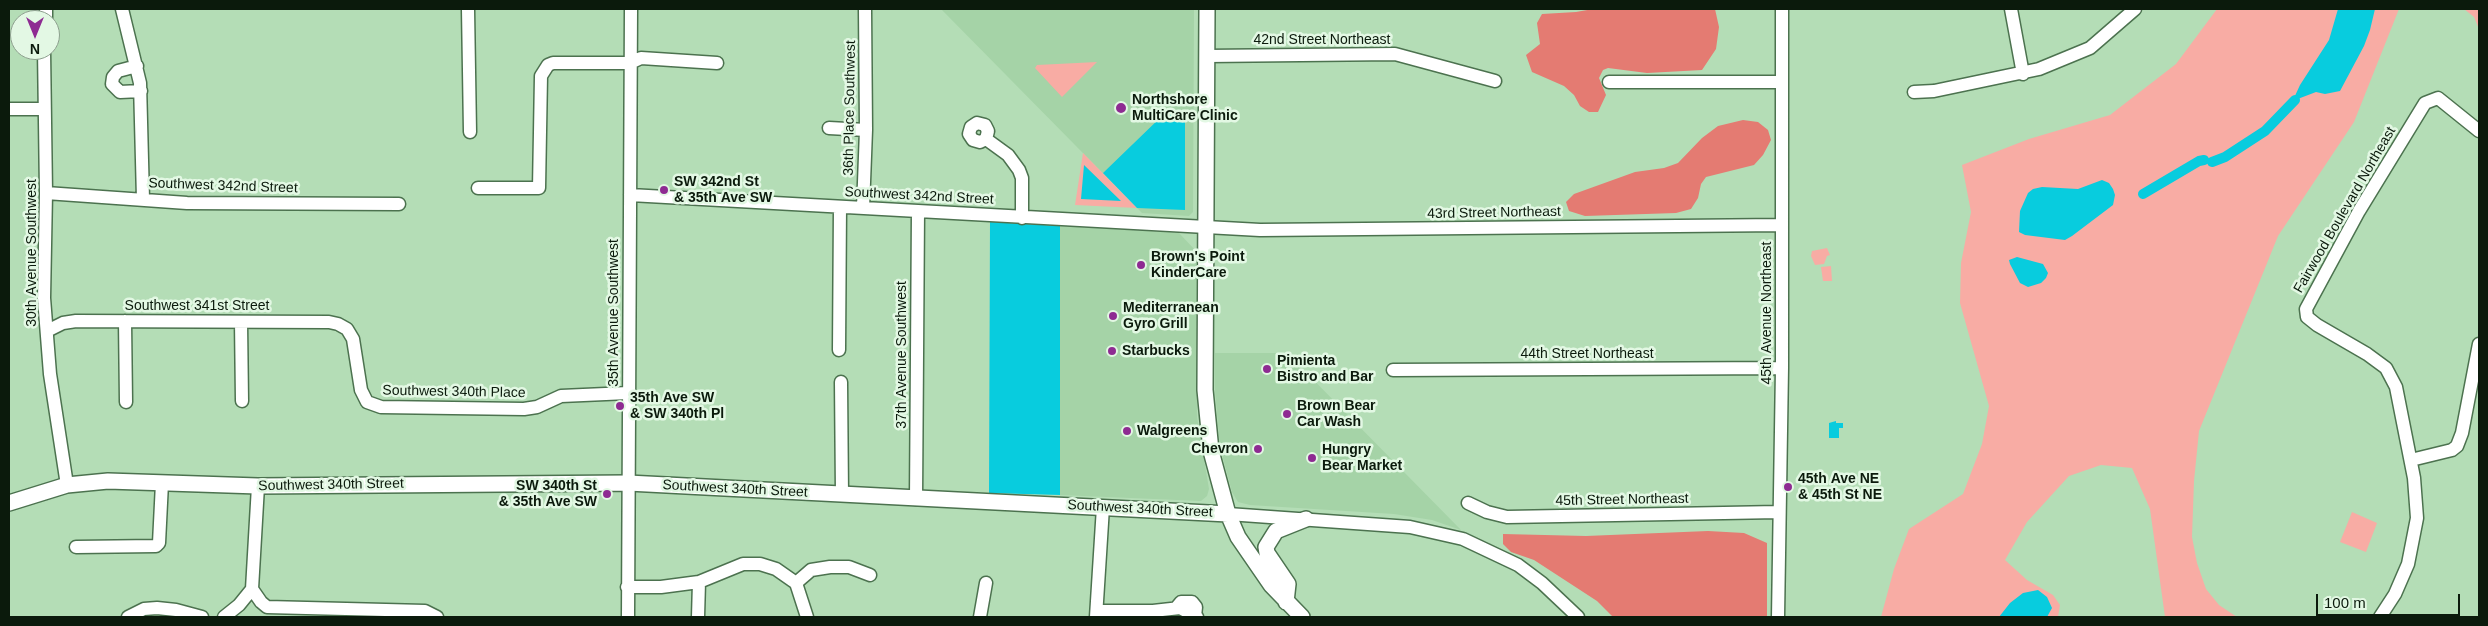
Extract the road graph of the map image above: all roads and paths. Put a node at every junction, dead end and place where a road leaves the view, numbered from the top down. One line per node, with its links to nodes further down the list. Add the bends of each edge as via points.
1 (122, 9): 13 (street)
2 (468, 9): 25 (street)
3 (631, 9): 11 (street, 35th Avenue Southwest)
4 (865, 9): 23 (street, 36th Place Southwest)
5 (1207, 9): 9 (main road)
6 (1782, 9): 17 (street, 45th Avenue Northeast)
7 (2011, 9): 14 (street)
8 (2135, 9): 14 (street, via 2090,48)
9 (1207, 56): 15 (street, 42nd Street Northeast, via 1395,54); 37 (main road)
10 (44, 60): 21 (street, 30th Avenue Southwest)
11 (630, 63): 12 (street, via 641,58); 27 (street, via 553,62 544,70 540,84 539,188); 29 (street, 35th Avenue Southwest)
12 (717, 63)
13 (137, 66): 18 (street); 18 (street, via 115,74 112,84 120,92)
14 (2023, 74): 19 (street)
15 (1495, 81)
16 (1609, 82): 17 (street)
17 (1782, 82): 36 (street, 45th Avenue Northeast)
18 (141, 91): 30 (street)
19 (1914, 92)
20 (9, 109): 21 (street)
21 (44, 109): 28 (street, 30th Avenue Southwest)
22 (829, 128): 23 (street)
23 (866, 130): 33 (street, 36th Place Southwest)
24 (2479, 130): 50 (street, Fairwood Boulevard Northeast, via 2438,98 2430,99 2418,111 2306,309 2307,318 2312,322 2367,354 2391,375)
25 (470, 132)
26 (986, 139): 35 (street, via 1008,155 1019,170)
27 (478, 188)
28 (46, 193): 30 (street, Southwest 342nd Street); 40 (street, 30th Avenue Southwest, via 44,298)
29 (630, 195): 32 (street, Southwest 342nd Street); 46 (street, 35th Avenue Southwest)
30 (143, 199): 31 (street, Southwest 342nd Street, via 187,203)
31 (399, 204)
32 (840, 207): 33 (street, Southwest 342nd Street); 42 (street)
33 (863, 208): 34 (street, Southwest 342nd Street)
34 (918, 211): 35 (street, Southwest 342nd Street); 56 (street, 37th Avenue Southwest)
35 (1022, 218): 37 (street, Southwest 342nd Street)
36 (1782, 225): 37 (street, 43rd Street Northeast, via 1260,230); 43 (street, 45th Avenue Northeast)
37 (1206, 227): 61 (main road, via 1205,405 1213,461)
38 (125, 321): 39 (street, Southwest 341st Street); 40 (street, Southwest 341st Street, via 69,322); 48 (street)
39 (241, 322): 47 (street); 49 (street, Southwest 341st Street, via 329,322 347,329 352,339 361,390)
40 (47, 331): 53 (street, 30th Avenue Southwest, via 50,374)
41 (2479, 344): 50 (street, via 2459,442 2452,450)
42 (839, 350)
43 (1782, 368): 44 (street, 44th Street Northeast); 60 (street, 45th Avenue Northeast)
44 (1393, 370)
45 (841, 382): 55 (street)
46 (628, 393): 49 (street, Southwest 340th Place, via 562,396 538,407 524,409 381,406); 52 (street, 35th Avenue Southwest)
47 (242, 401)
48 (126, 402)
49 (367, 402)
50 (2411, 460): 86 (street, Fairwood Boulevard Northeast, via 2417,500 2415,531 2408,564)
51 (162, 483): 53 (main road, Southwest 340th Street, via 108,481); 54 (main road, Southwest 340th Street); 63 (street, via 159,543 156,546)
52 (628, 483): 54 (main road, Southwest 340th Street); 55 (main road, Southwest 340th Street); 68 (street, 35th Avenue Southwest)
53 (67, 485): 57 (main road, Southwest 340th Street)
54 (258, 486): 69 (street)
55 (842, 495): 56 (main road, Southwest 340th Street)
56 (916, 499): 59 (main road, Southwest 340th Street)
57 (9, 503)
58 (1468, 503): 60 (street, 45th Street Northeast, via 1507,517)
59 (1103, 507): 61 (main road, Southwest 340th Street); 73 (street)
60 (1778, 512): 85 (street, 45th Avenue Northeast)
61 (1228, 514): 62 (street, Southwest 340th Street); 70 (main road, via 1254,564)
62 (1306, 519): 70 (main road, via 1276,531 1266,547 1288,584); 84 (street, Southwest 340th Street, via 1410,527 1463,539 1518,565)
63 (76, 547)
64 (870, 575): 67 (street, via 849,567 830,567 811,570)
65 (698, 582): 67 (street, via 743,564 760,564 776,569); 68 (street); 80 (street)
66 (986, 583): 82 (street)
67 (796, 584): 81 (street)
68 (627, 587): 79 (street, 35th Avenue Southwest)
69 (252, 589): 71 (street, via 267,607); 77 (street)
70 (1286, 602): 83 (main road)
71 (302, 613): 72 (street)
72 (325, 613): 78 (street, via 425,611)
73 (1097, 614): 74 (street, via 1180,608)
74 (1196, 616)
75 (128, 617): 76 (street, via 144,609 157,608)
76 (202, 617)
77 (224, 617)
78 (437, 617)
79 (628, 617)
80 (698, 617)
81 (807, 617)
82 (980, 617)
83 (1302, 617)
84 (1578, 617)
85 (1778, 617)
86 (2380, 617)

